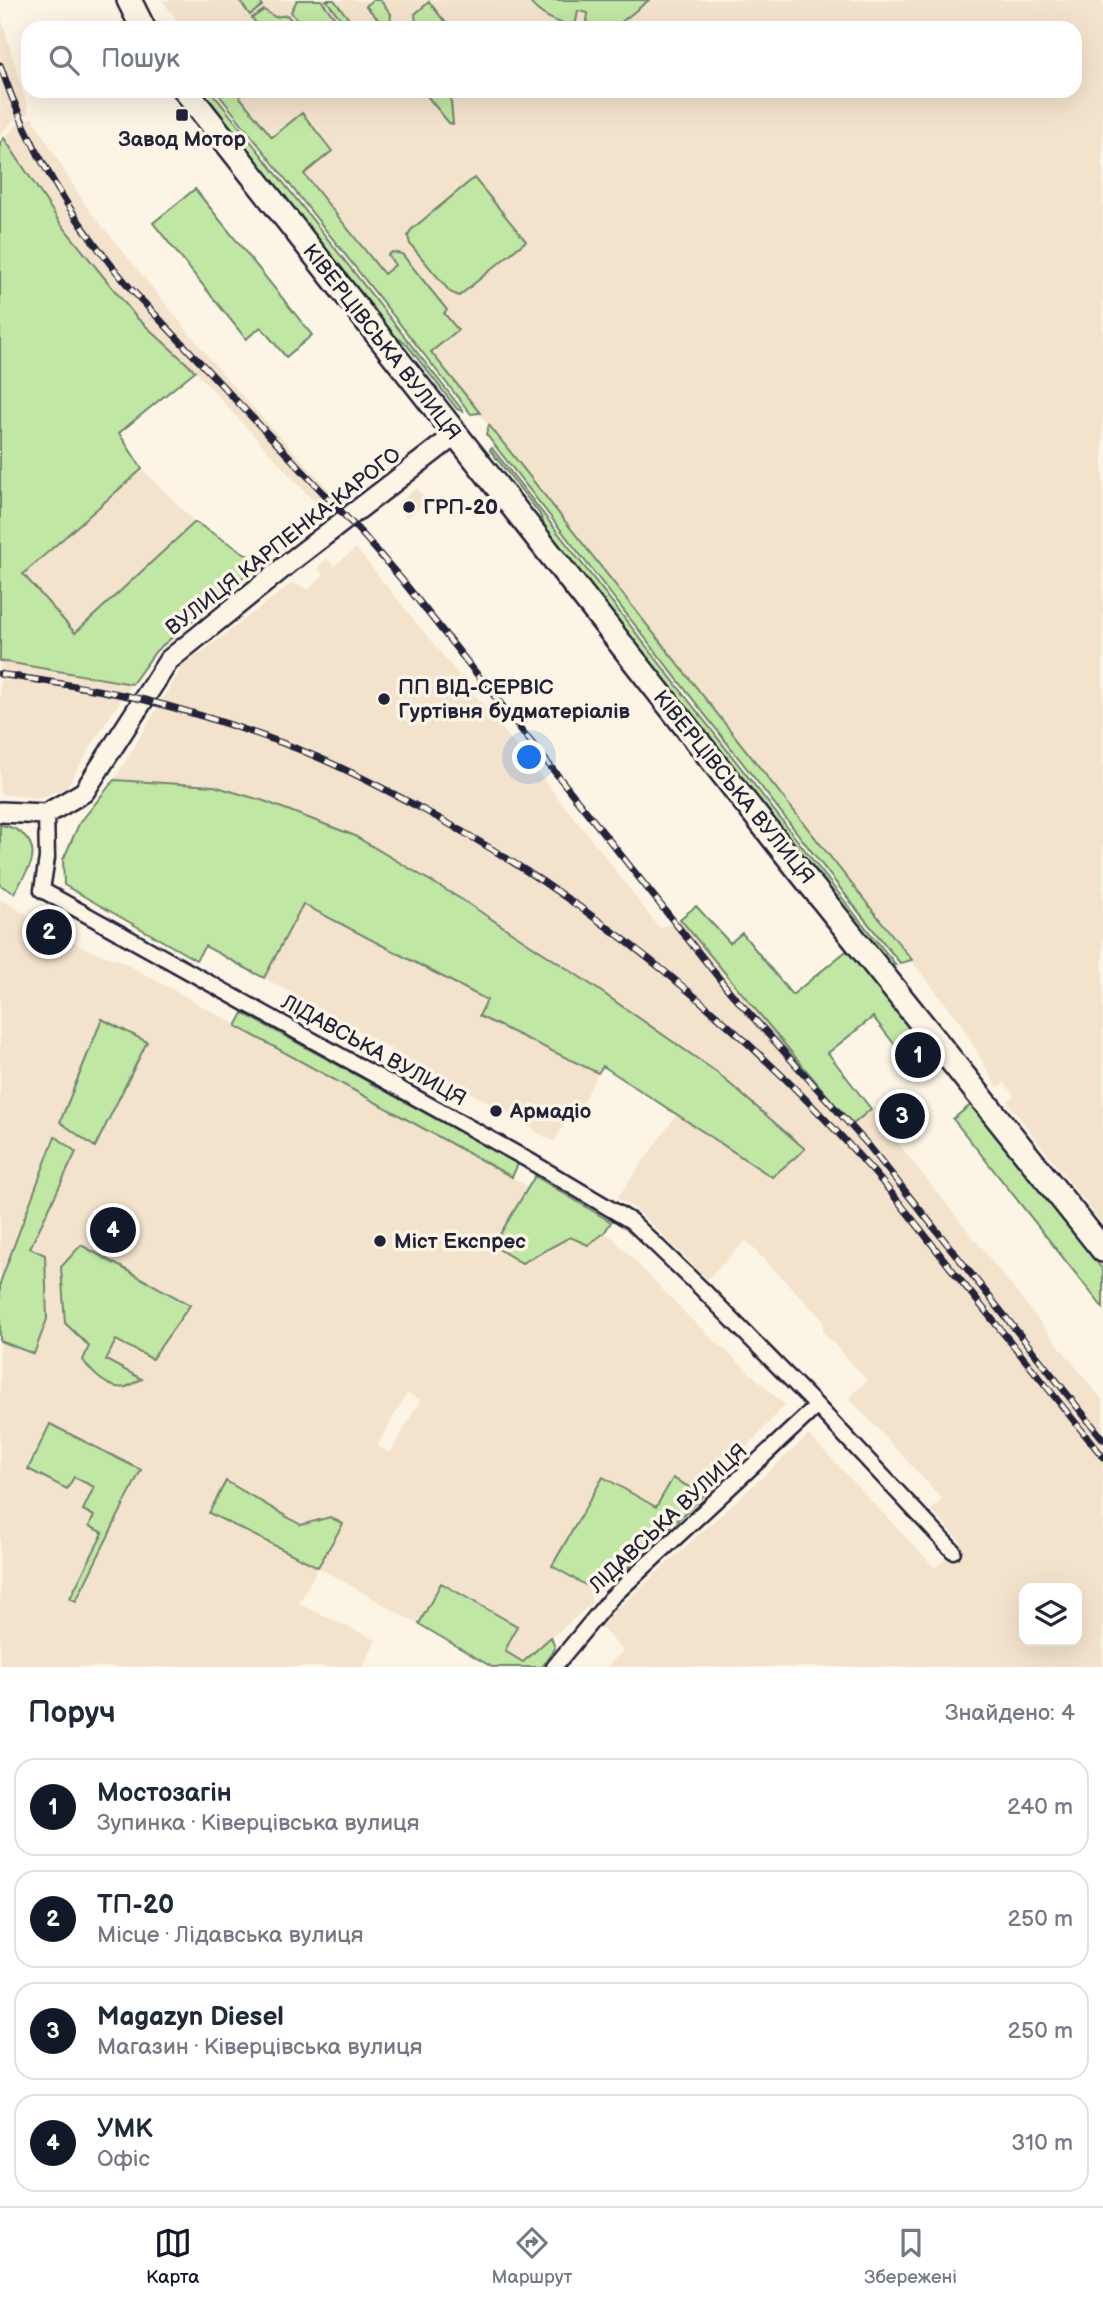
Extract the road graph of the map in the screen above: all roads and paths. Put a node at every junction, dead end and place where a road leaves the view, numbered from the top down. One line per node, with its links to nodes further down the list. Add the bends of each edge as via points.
1 (128, 0): 2 (main road)
2 (139, 21)
3 (191, 98): 4 (main road, КІВЕРЦІВСЬКА ВУЛИЦЯ)
4 (455, 435): 6 (main road, ВУЛИЦЯ КАРПЕНКА-КАРОГО, via 169,660 83,792); 7 (main road, КІВЕРЦІВСЬКА ВУЛИЦЯ)
5 (0, 812): 6 (main road)
6 (46, 814): 8 (street, ЛІДАВСЬКА ВУЛИЦЯ, via 42,890 631,1221)
7 (1103, 1250)
8 (817, 1406): 9 (street, ЛІДАВСЬКА ВУЛИЦЯ); 10 (street, ЛІДАВСЬКА ВУЛИЦЯ, via 611,1598)
9 (953, 1551)
10 (554, 1667)

